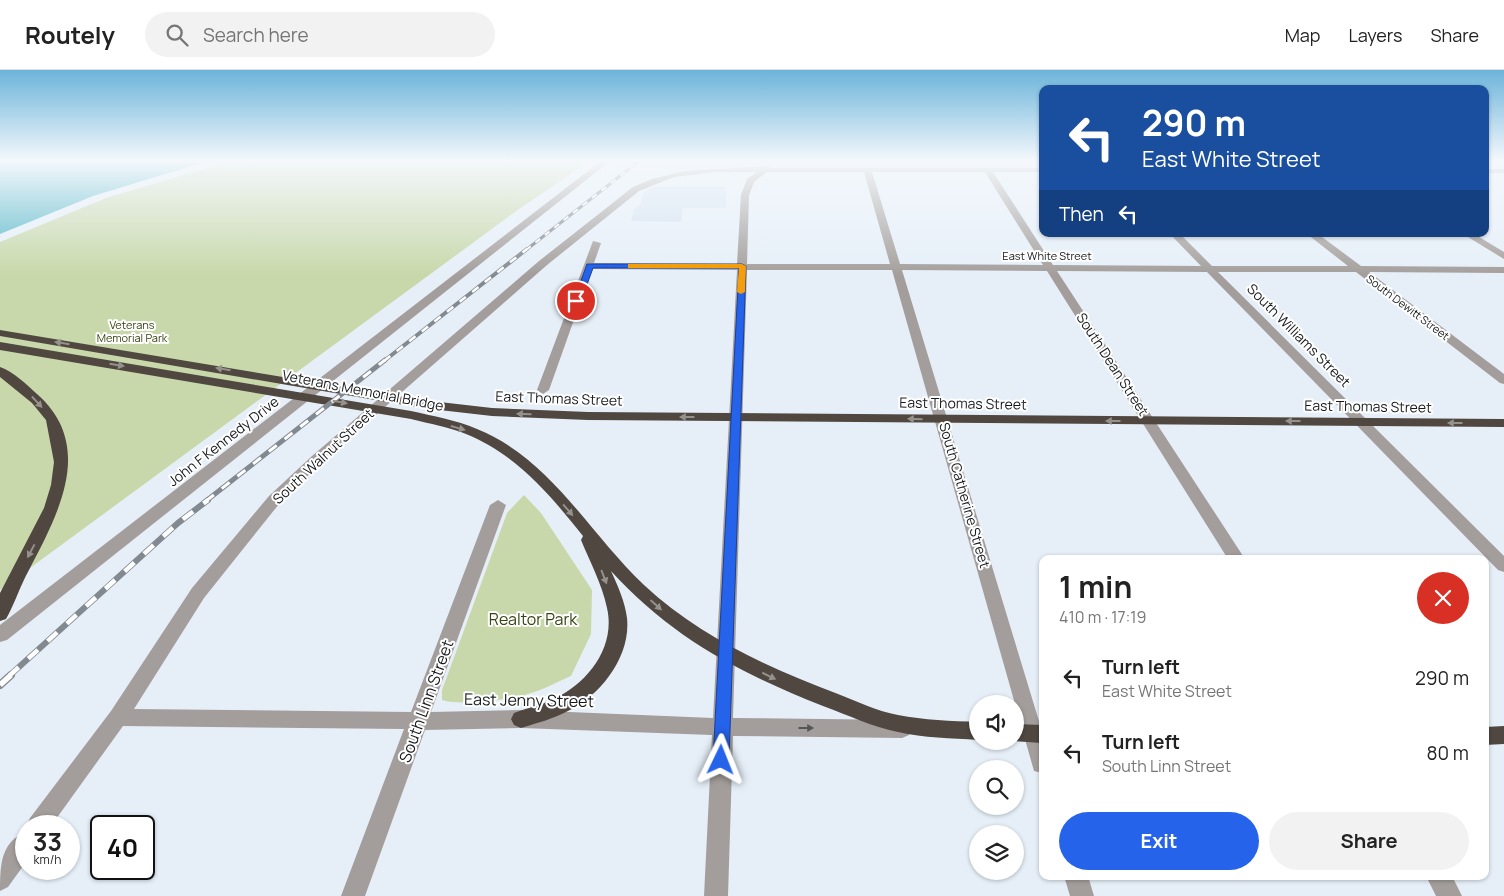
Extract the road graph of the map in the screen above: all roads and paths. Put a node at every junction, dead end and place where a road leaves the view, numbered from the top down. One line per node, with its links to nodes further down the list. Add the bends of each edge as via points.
1 (557, 200): 34 (street, John F Kennedy Drive)
2 (623, 200): 36 (street, South Walnut Street, via 543,263 274,500 198,593)
3 (745, 200): 12 (street)
4 (876, 200): 13 (street, South Catherine Street)
5 (1006, 200): 14 (street, South Dean Street)
6 (1178, 237): 15 (street, South Williams Street)
7 (1316, 237): 16 (street, South Dewitt Street)
8 (1473, 237): 10 (street)
9 (596, 243): 11 (street)
10 (1504, 256)
11 (590, 266): 12 (street, East White Street); 22 (street)
12 (742, 266): 13 (street, East White Street); 24 (street)
13 (896, 267): 14 (street, East White Street); 25 (street, South Catherine Street)
14 (1051, 268): 15 (street, East White Street); 26 (street, South Dean Street)
15 (1210, 269): 16 (street, East White Street); 27 (street, South Williams Street)
16 (1358, 269): 17 (street, East White Street); 21 (street, South Dewitt Street)
17 (1504, 270)
18 (0, 333): 23 (highway, Veterans Memorial Bridge, one-way to 18)
19 (0, 346): 30 (highway, Veterans Memorial Bridge, one-way to 30, via 410,415 473,432 498,445 538,476)
20 (0, 371): 33 (highway, one-way to 33, via 53,419 61,474 55,502)
21 (1504, 380)
22 (543, 390)
23 (422, 404): 24 (highway, East Thomas Street, one-way to 23, via 588,416 492,412)
24 (735, 417): 25 (highway, East Thomas Street, one-way to 24); 35 (street)
25 (942, 419): 26 (highway, East Thomas Street, one-way to 25); 42 (street, South Catherine Street)
26 (1150, 421): 27 (highway, East Thomas Street, one-way to 26); 31 (street, South Dean Street)
27 (1363, 422): 28 (highway, East Thomas Street, one-way to 27); 32 (street, South Williams Street)
28 (1504, 423)
29 (498, 506): 38 (street, South Linn Street)
30 (586, 531): 35 (highway, Veterans Memorial Bridge, one-way to 35, via 669,617); 37 (highway, one-way to 37, via 618,618 614,648 606,667 566,703)
31 (1234, 555)
32 (1504, 566)
33 (0, 614)
34 (0, 635)
35 (725, 654): 39 (street); 40 (highway, East Jenny Street, one-way to 40, via 778,680 889,721)
36 (118, 717): 38 (street, East Jenny Street); 46 (street, South Walnut Street)
37 (521, 720): 38 (street, East Jenny Street); 39 (street, East Jenny Street)
38 (419, 721): 51 (street, South Linn Street)
39 (722, 727): 40 (street, East Jenny Street, one-way to 40); 52 (street)
40 (939, 729): 41 (highway, East Jenny Street)
41 (969, 731)
42 (1031, 733): 45 (street, South Catherine Street)
43 (1489, 736): 44 (highway)
44 (1504, 736)
45 (1039, 756)
46 (46, 815)
47 (15, 858): 48 (street)
48 (0, 879)
49 (1077, 880): 53 (street)
50 (1440, 880): 54 (street)
51 (353, 896)
52 (716, 896)
53 (1082, 896)
54 (1450, 896)

